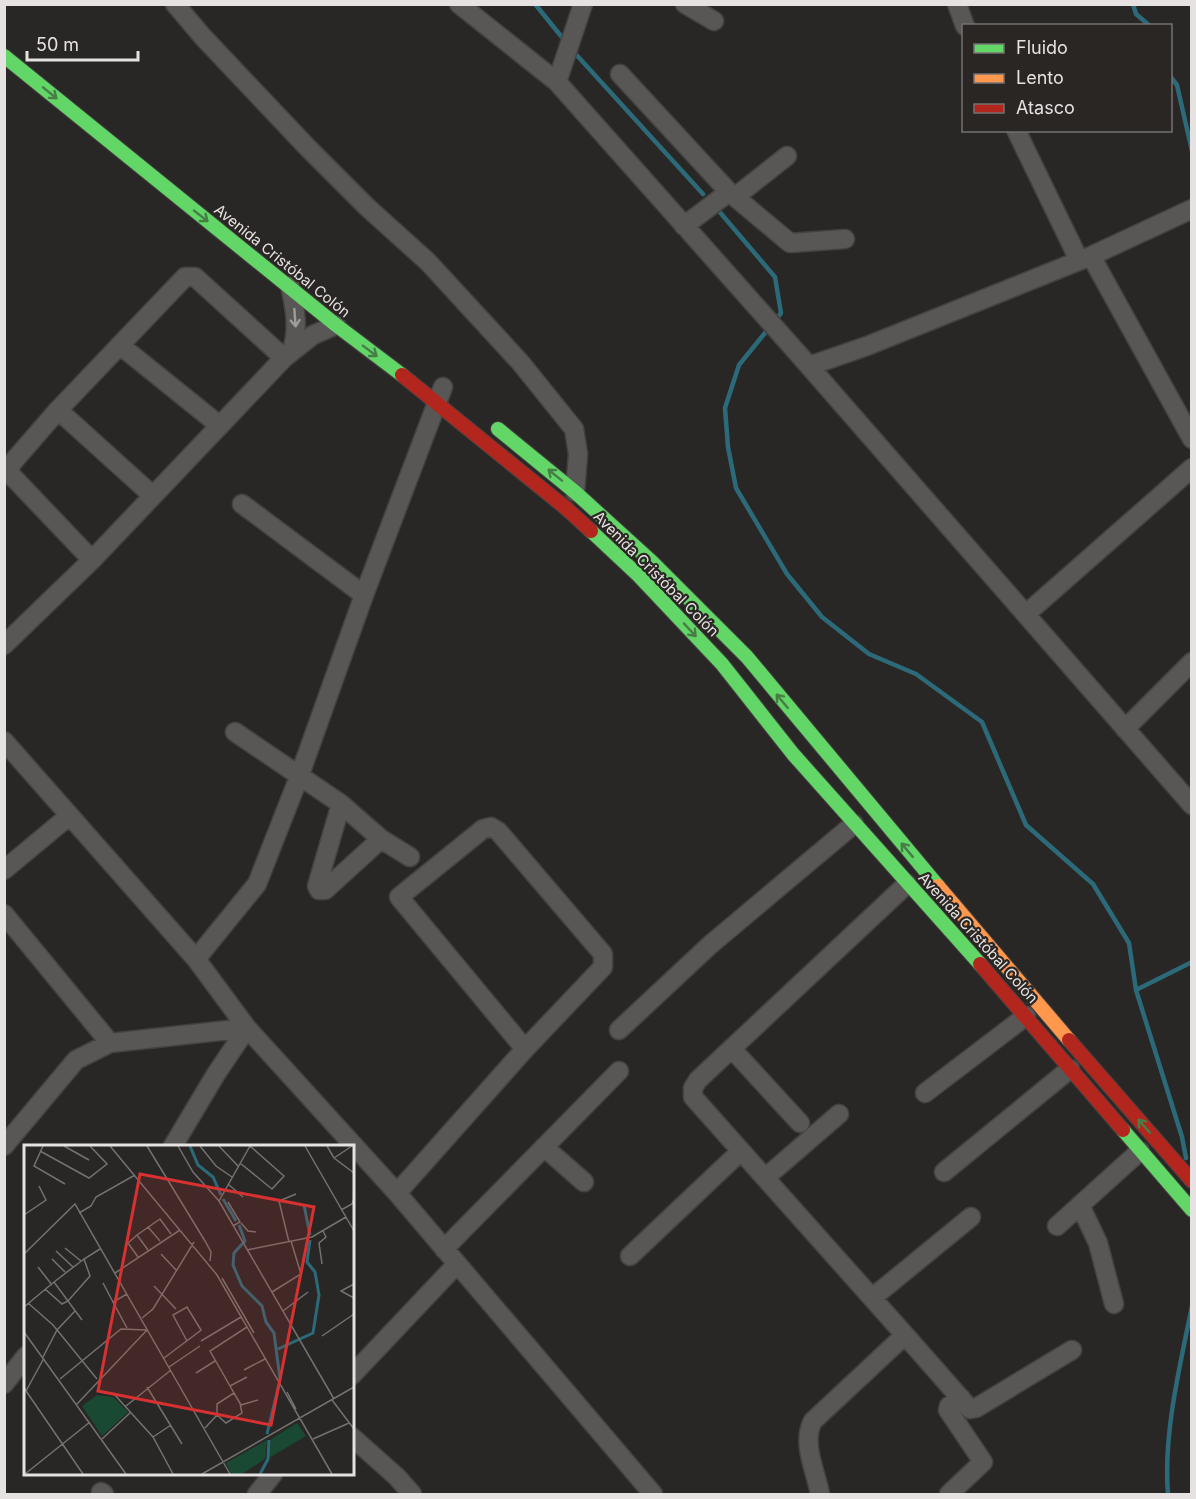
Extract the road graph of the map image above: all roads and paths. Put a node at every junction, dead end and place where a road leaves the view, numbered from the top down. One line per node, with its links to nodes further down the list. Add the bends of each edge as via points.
1 (175, 4): 32 (street, via 308,148 428,262 520,362 574,429 578,454)
2 (459, 4): 10 (street)
3 (583, 4): 10 (street)
4 (685, 4): 6 (street)
5 (957, 4): 7 (street)
6 (714, 21)
7 (964, 24)
8 (4, 56): 19 (street, Avenida Cristóbal Colón, one-way to 19)
9 (620, 74): 14 (street)
10 (557, 82): 16 (street)
11 (77, 98): 20 (street, Avenida Cristóbal Colón)
12 (1017, 132): 18 (street)
13 (787, 156): 14 (street)
14 (732, 194): 16 (street); 17 (street, via 790,243)
15 (1191, 209): 18 (street)
16 (684, 226): 24 (street)
17 (845, 239)
18 (1085, 258): 24 (street); 30 (street)
19 (290, 286): 21 (street, Avenida Cristóbal Colón); 23 (street, one-way to 23, via 296,340)
20 (325, 298)
21 (336, 325): 23 (street, via 313,335); 25 (street, Avenida Cristóbal Colón, one-way to 25)
22 (121, 346): 23 (street, via 184,277 190,276); 27 (street); 29 (street)
23 (288, 354): 29 (street)
24 (809, 366): 37 (street)
25 (437, 389): 26 (street, Avenida Cristóbal Colón); 36 (street); 47 (street, Avenida Cristóbal Colón, one-way to 47, via 639,576 722,664)
26 (458, 398)
27 (58, 410): 33 (street); 35 (street, via 12,463 10,475)
28 (490, 423): 32 (street, Avenida Cristóbal Colón, one-way to 28)
29 (219, 425): 33 (street)
30 (1191, 439)
31 (1191, 468): 37 (street)
32 (575, 492): 74 (street, Avenida Cristóbal Colón, one-way to 32, via 1002,963 747,657)
33 (152, 495): 35 (street)
34 (243, 504): 36 (street)
35 (92, 560): 38 (street)
36 (364, 595): 43 (street)
37 (1026, 614): 40 (street)
38 (4, 645)
39 (1191, 662): 40 (street)
40 (1125, 729): 45 (street)
41 (235, 732): 43 (street)
42 (4, 741): 46 (street)
43 (299, 777): 44 (street); 53 (street, via 257,884)
44 (341, 804): 48 (street); 48 (street, via 319,890 325,890)
45 (1191, 805)
46 (69, 816): 50 (street); 53 (street)
47 (854, 824): 51 (street, Avenida Cristóbal Colón); 56 (street, via 710,945)
48 (381, 839): 49 (street)
49 (410, 857)
50 (4, 870)
51 (907, 884): 54 (street, Avenida Cristóbal Colón); 58 (street)
52 (4, 914): 57 (street)
53 (196, 959): 55 (street)
54 (1026, 1016): 60 (street, Avenida Cristóbal Colón); 62 (street)
55 (247, 1028): 57 (street); 65 (street); 66 (street)
56 (619, 1030)
57 (110, 1043): 67 (street, via 76,1060)
58 (732, 1048): 64 (street); 70 (street, via 698,1080 693,1097)
59 (525, 1050): 59 (street, via 399,897 483,829 491,827 603,954 603,967); 76 (street)
60 (1070, 1070): 71 (street, Avenida Cristóbal Colón); 72 (street)
61 (619, 1071): 69 (street)
62 (925, 1093)
63 (839, 1114): 73 (street)
64 (800, 1123)
65 (174, 1145)
66 (353, 1145)
67 (4, 1146)
68 (354, 1146): 76 (street)
69 (544, 1147): 75 (street); 81 (street)
70 (741, 1151): 73 (street); 82 (street)
71 (1140, 1151): 77 (street); 78 (street, Avenida Cristóbal Colón)
72 (944, 1173)
73 (765, 1178): 84 (street)
74 (1191, 1181)
75 (584, 1182)
76 (397, 1193): 81 (street)
77 (1080, 1205): 80 (street); 85 (street, via 1098,1243)
78 (1191, 1210)
79 (971, 1217): 84 (street)
80 (1057, 1226)
81 (444, 1249): 83 (street)
82 (630, 1256)
83 (457, 1264): 89 (street); 96 (street)
84 (872, 1298): 86 (street)
85 (1114, 1304)
86 (905, 1335): 91 (street); 97 (street, via 808,1430)
87 (1072, 1350): 91 (street, via 976,1408 970,1409)
88 (24, 1359): 90 (street)
89 (354, 1373)
90 (4, 1384)
91 (961, 1398): 98 (street, via 948,1410 983,1462)
92 (354, 1439): 95 (street)
93 (271, 1475): 94 (street)
94 (256, 1494)
95 (412, 1494)
96 (653, 1494)
97 (820, 1494)
98 (949, 1494)

